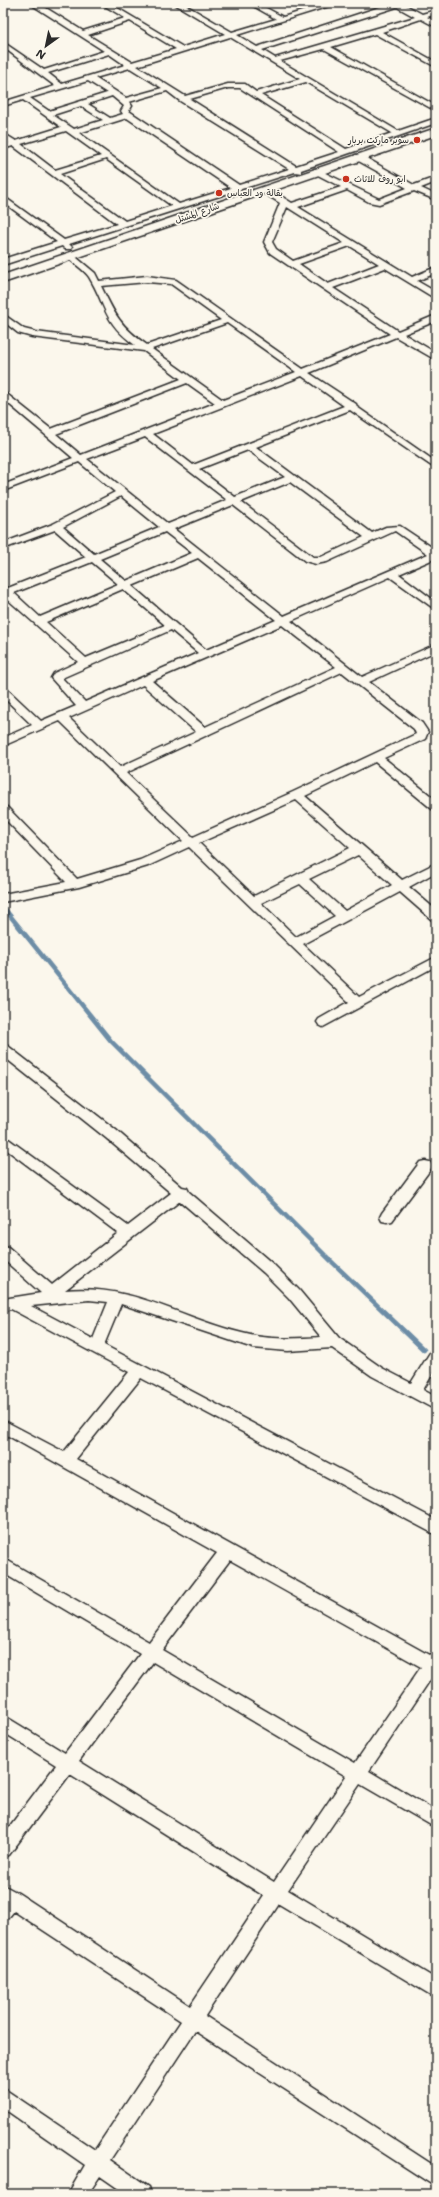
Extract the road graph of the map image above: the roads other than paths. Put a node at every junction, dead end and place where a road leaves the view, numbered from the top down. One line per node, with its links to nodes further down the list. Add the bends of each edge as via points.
1 (33, 3): 16 (street)
2 (104, 3): 11 (street)
3 (177, 3): 17 (street)
4 (252, 3): 12 (street)
5 (398, 3): 9 (street); 10 (street)
6 (331, 4): 8 (street); 9 (street)
7 (436, 12): 10 (street)
8 (302, 13): 12 (street); 14 (street)
9 (356, 17): 14 (street)
10 (422, 17): 13 (street); 15 (street)
11 (130, 19): 16 (street); 20 (street)
12 (282, 19): 17 (street)
13 (436, 25)
14 (329, 27): 21 (street)
15 (376, 32): 19 (street); 26 (street)
16 (82, 34): 22 (street)
17 (231, 36): 20 (street); 21 (street)
18 (3, 44): 23 (street)
19 (326, 46): 25 (street); 40 (street)
20 (183, 50): 27 (street)
21 (256, 50): 25 (street)
22 (108, 52): 27 (street); 28 (street)
23 (14, 53): 24 (street); 28 (street)
24 (3, 56)
25 (276, 60): 30 (street)
26 (436, 65)
27 (130, 66): 29 (street); 32 (street)
28 (42, 73): 31 (street)
29 (89, 78): 31 (street); 33 (street)
30 (308, 79): 34 (street); 47 (street)
31 (62, 87): 35 (street)
32 (166, 89): 36 (street); 37 (street)
33 (114, 93): 37 (street); 38 (street)
34 (257, 94): 36 (street, via 242,86 233,85); 51 (street)
35 (25, 98): 39 (street); 41 (street)
36 (183, 99): 54 (street)
37 (125, 101): 42 (street)
38 (82, 103): 41 (street); 44 (street)
39 (3, 104)
40 (436, 109)
41 (48, 114): 45 (street)
42 (128, 115): 44 (street); 60 (street)
43 (436, 120): 47 (street)
44 (109, 121): 45 (street)
45 (70, 130): 49 (street); 52 (street)
46 (436, 131): 53 (street, شارع المشتل)
47 (397, 133): 51 (street)
48 (3, 135): 49 (street)
49 (15, 143): 50 (street); 56 (street)
50 (3, 147)
51 (345, 152): 54 (street)
52 (108, 156): 56 (street); 67 (street)
53 (358, 157): 55 (street, شارع المشتل); 59 (street)
54 (294, 169): 57 (street); 60 (street)
55 (317, 171): 57 (street, شارع المشتل); 61 (street)
56 (54, 173): 68 (street)
57 (305, 175): 62 (street, شارع المشتل)
58 (436, 179): 59 (street)
59 (412, 187): 61 (street, via 379,202); 64 (street)
60 (237, 188): 67 (street)
61 (349, 188): 66 (street)
62 (266, 190): 65 (street); 71 (street, شارع المشتل)
63 (3, 198): 69 (street)
64 (436, 198)
65 (285, 201): 66 (street); 73 (street, via 268,242 273,251)
66 (293, 206): 70 (street)
67 (178, 207): 68 (street)
68 (123, 224): 69 (street)
69 (62, 243): 71 (street); 72 (street)
70 (352, 243): 73 (street); 74 (street)
71 (74, 255): 76 (street, شارع المشتل); 78 (street)
72 (3, 262)
73 (292, 264): 79 (street)
74 (387, 264): 77 (street); 79 (street)
75 (436, 270): 77 (street)
76 (3, 279)
77 (412, 280): 80 (street)
78 (97, 284): 83 (street, via 147,280 173,282); 85 (street, via 113,320 125,334)
79 (327, 287): 84 (street)
80 (436, 296)
81 (3, 317): 85 (street, via 21,331 35,335)
82 (436, 318): 84 (street)
83 (228, 320): 85 (street); 87 (street)
84 (397, 334): 86 (street); 87 (street)
85 (145, 349): 88 (street)
86 (436, 357)
87 (304, 372): 90 (street); 91 (street)
88 (188, 379): 90 (street); 92 (street)
89 (4, 398): 92 (street)
90 (220, 403): 93 (street)
91 (353, 406): 94 (street); 96 (street)
92 (50, 433): 95 (street)
93 (146, 433): 95 (street); 97 (street)
94 (249, 446): 97 (street); 99 (street)
95 (80, 458): 100 (street); 102 (street)
96 (436, 466)
97 (191, 469): 103 (street)
98 (3, 476): 100 (street)
99 (291, 478): 103 (street); 106 (street)
100 (13, 484): 101 (street)
101 (3, 488)
102 (122, 492): 104 (street); 105 (street)
103 (233, 501): 105 (street); 106 (street, via 309,559 316,561)
104 (56, 526): 107 (street); 110 (street)
105 (167, 529): 108 (street); 110 (street)
106 (372, 538): 109 (street, via 397,528)
107 (3, 546)
108 (198, 554): 112 (street); 115 (street)
109 (436, 554): 111 (street)
110 (92, 559): 112 (street); 113 (street)
111 (391, 573): 114 (street); 115 (street)
112 (123, 585): 116 (street); 117 (street)
113 (4, 592): 116 (street)
114 (436, 608)
115 (285, 620): 119 (street); 121 (street)
116 (38, 621): 120 (street)
117 (172, 626): 119 (street); 120 (street)
118 (436, 647): 123 (street)
119 (206, 655): 122 (street)
120 (85, 663): 125 (street, via 56,678)
121 (344, 667): 123 (street); 128 (street)
122 (145, 681): 125 (street); 128 (street)
123 (362, 681): 130 (street, via 422,732 420,736)
124 (3, 691): 127 (street)
125 (84, 708): 126 (street)
126 (62, 717): 127 (street); 131 (street)
127 (40, 726): 129 (street)
128 (203, 732): 131 (street)
129 (3, 742)
130 (377, 758): 132 (street); 133 (street)
131 (118, 772): 135 (street)
132 (297, 795): 135 (street); 136 (street)
133 (436, 806)
134 (3, 810): 139 (street)
135 (190, 843): 139 (street, via 144,863); 142 (street)
136 (359, 849): 138 (street); 140 (street)
137 (436, 867): 140 (street)
138 (301, 878): 142 (street); 143 (street)
139 (74, 884): 141 (street)
140 (401, 886): 143 (street); 144 (street)
141 (3, 898)
142 (253, 902): 145 (street)
143 (343, 916): 145 (street)
144 (436, 917)
145 (296, 942): 147 (street)
146 (436, 961): 147 (street)
147 (358, 1004): 148 (street)
148 (323, 1022)
149 (3, 1049): 152 (street)
150 (3, 1140): 154 (street)
151 (425, 1166): 153 (street)
152 (182, 1192): 154 (street); 159 (street, via 269,1269 294,1294)
153 (386, 1217)
154 (129, 1234): 156 (street)
155 (3, 1252): 156 (street)
156 (53, 1295): 157 (street); 158 (street)
157 (117, 1297): 159 (street, via 242,1339 271,1344); 160 (street)
158 (8, 1304): 160 (street)
159 (334, 1342): 163 (street, via 376,1372)
160 (96, 1348): 162 (street)
161 (436, 1355): 163 (street)
162 (138, 1371): 166 (street); 167 (street)
163 (414, 1392): 164 (street)
164 (436, 1404)
165 (3, 1426): 166 (street)
166 (66, 1462): 168 (street)
167 (436, 1528)
168 (228, 1550): 170 (street); 171 (street)
169 (3, 1564): 170 (street)
170 (151, 1653): 173 (street); 174 (street)
171 (434, 1663): 174 (street)
172 (3, 1723): 173 (street)
173 (69, 1763): 176 (street); 177 (street)
174 (358, 1775): 175 (street); 177 (street)
175 (436, 1820)
176 (3, 1849)
177 (276, 1893): 179 (street); 180 (street)
178 (6, 1902): 180 (street)
179 (436, 1988)
180 (193, 2018): 182 (street); 183 (street)
181 (3, 2097): 182 (street)
182 (98, 2163): 184 (street); 185 (street)
183 (436, 2178)
184 (77, 2194)
185 (142, 2194)

